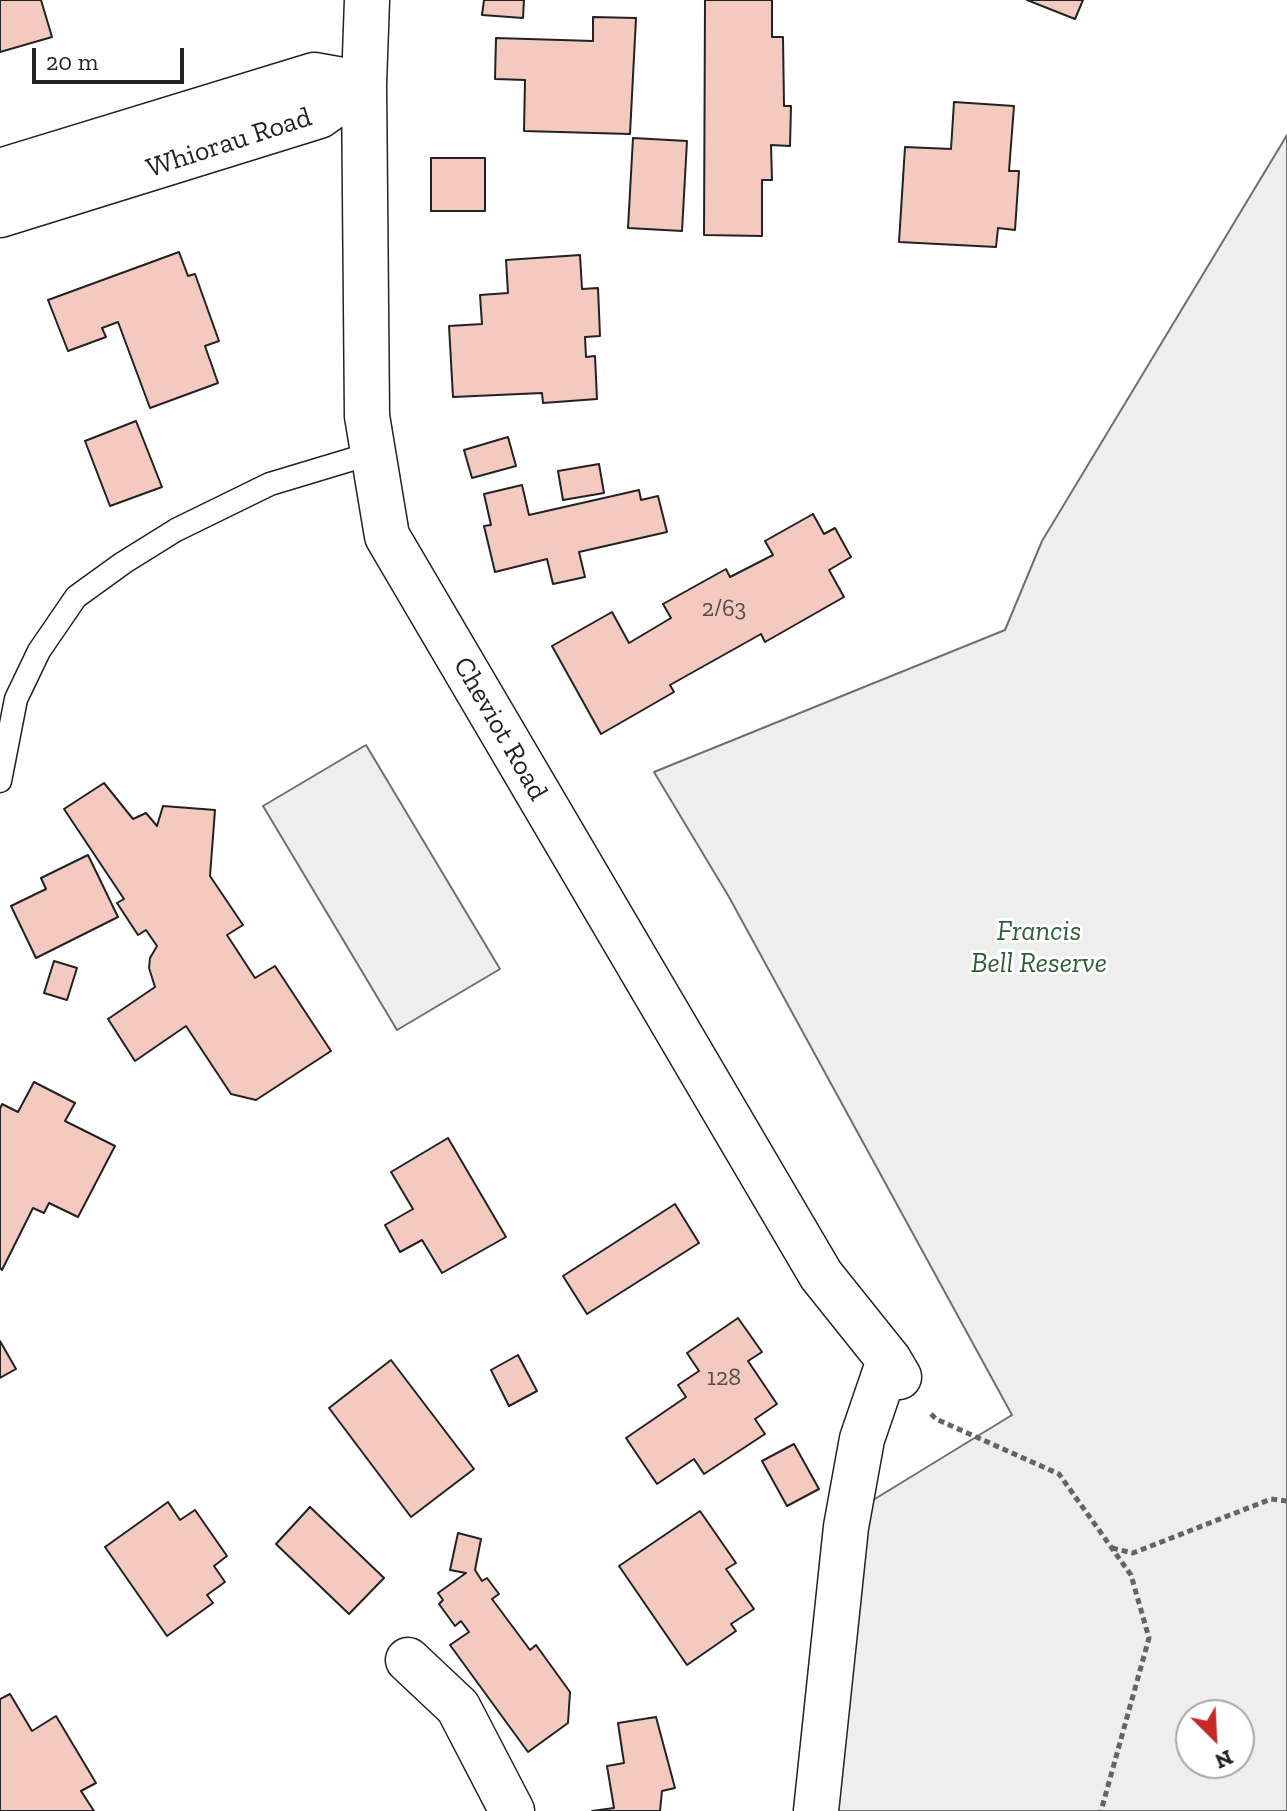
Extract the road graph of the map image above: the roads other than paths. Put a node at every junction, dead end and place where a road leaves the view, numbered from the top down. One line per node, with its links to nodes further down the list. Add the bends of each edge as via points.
1 (367, 0): 2 (street, Cheviot Road)
2 (364, 84): 3 (street, Whiorau Road, via 314,75); 4 (street, Whiorau Road, via 319,116); 5 (street, Cheviot Road, via 367,416)
3 (0, 171)
4 (0, 215)
5 (373, 453): 6 (lane, via 270,484 176,530 76,597 39,651 16,699); 9 (street, Cheviot Road, via 387,536 821,1275 894,1368 862,1439 846,1527)
6 (0, 781)
7 (408, 1660): 8 (street, via 458,1707)
8 (512, 1811)
9 (816, 1811)

